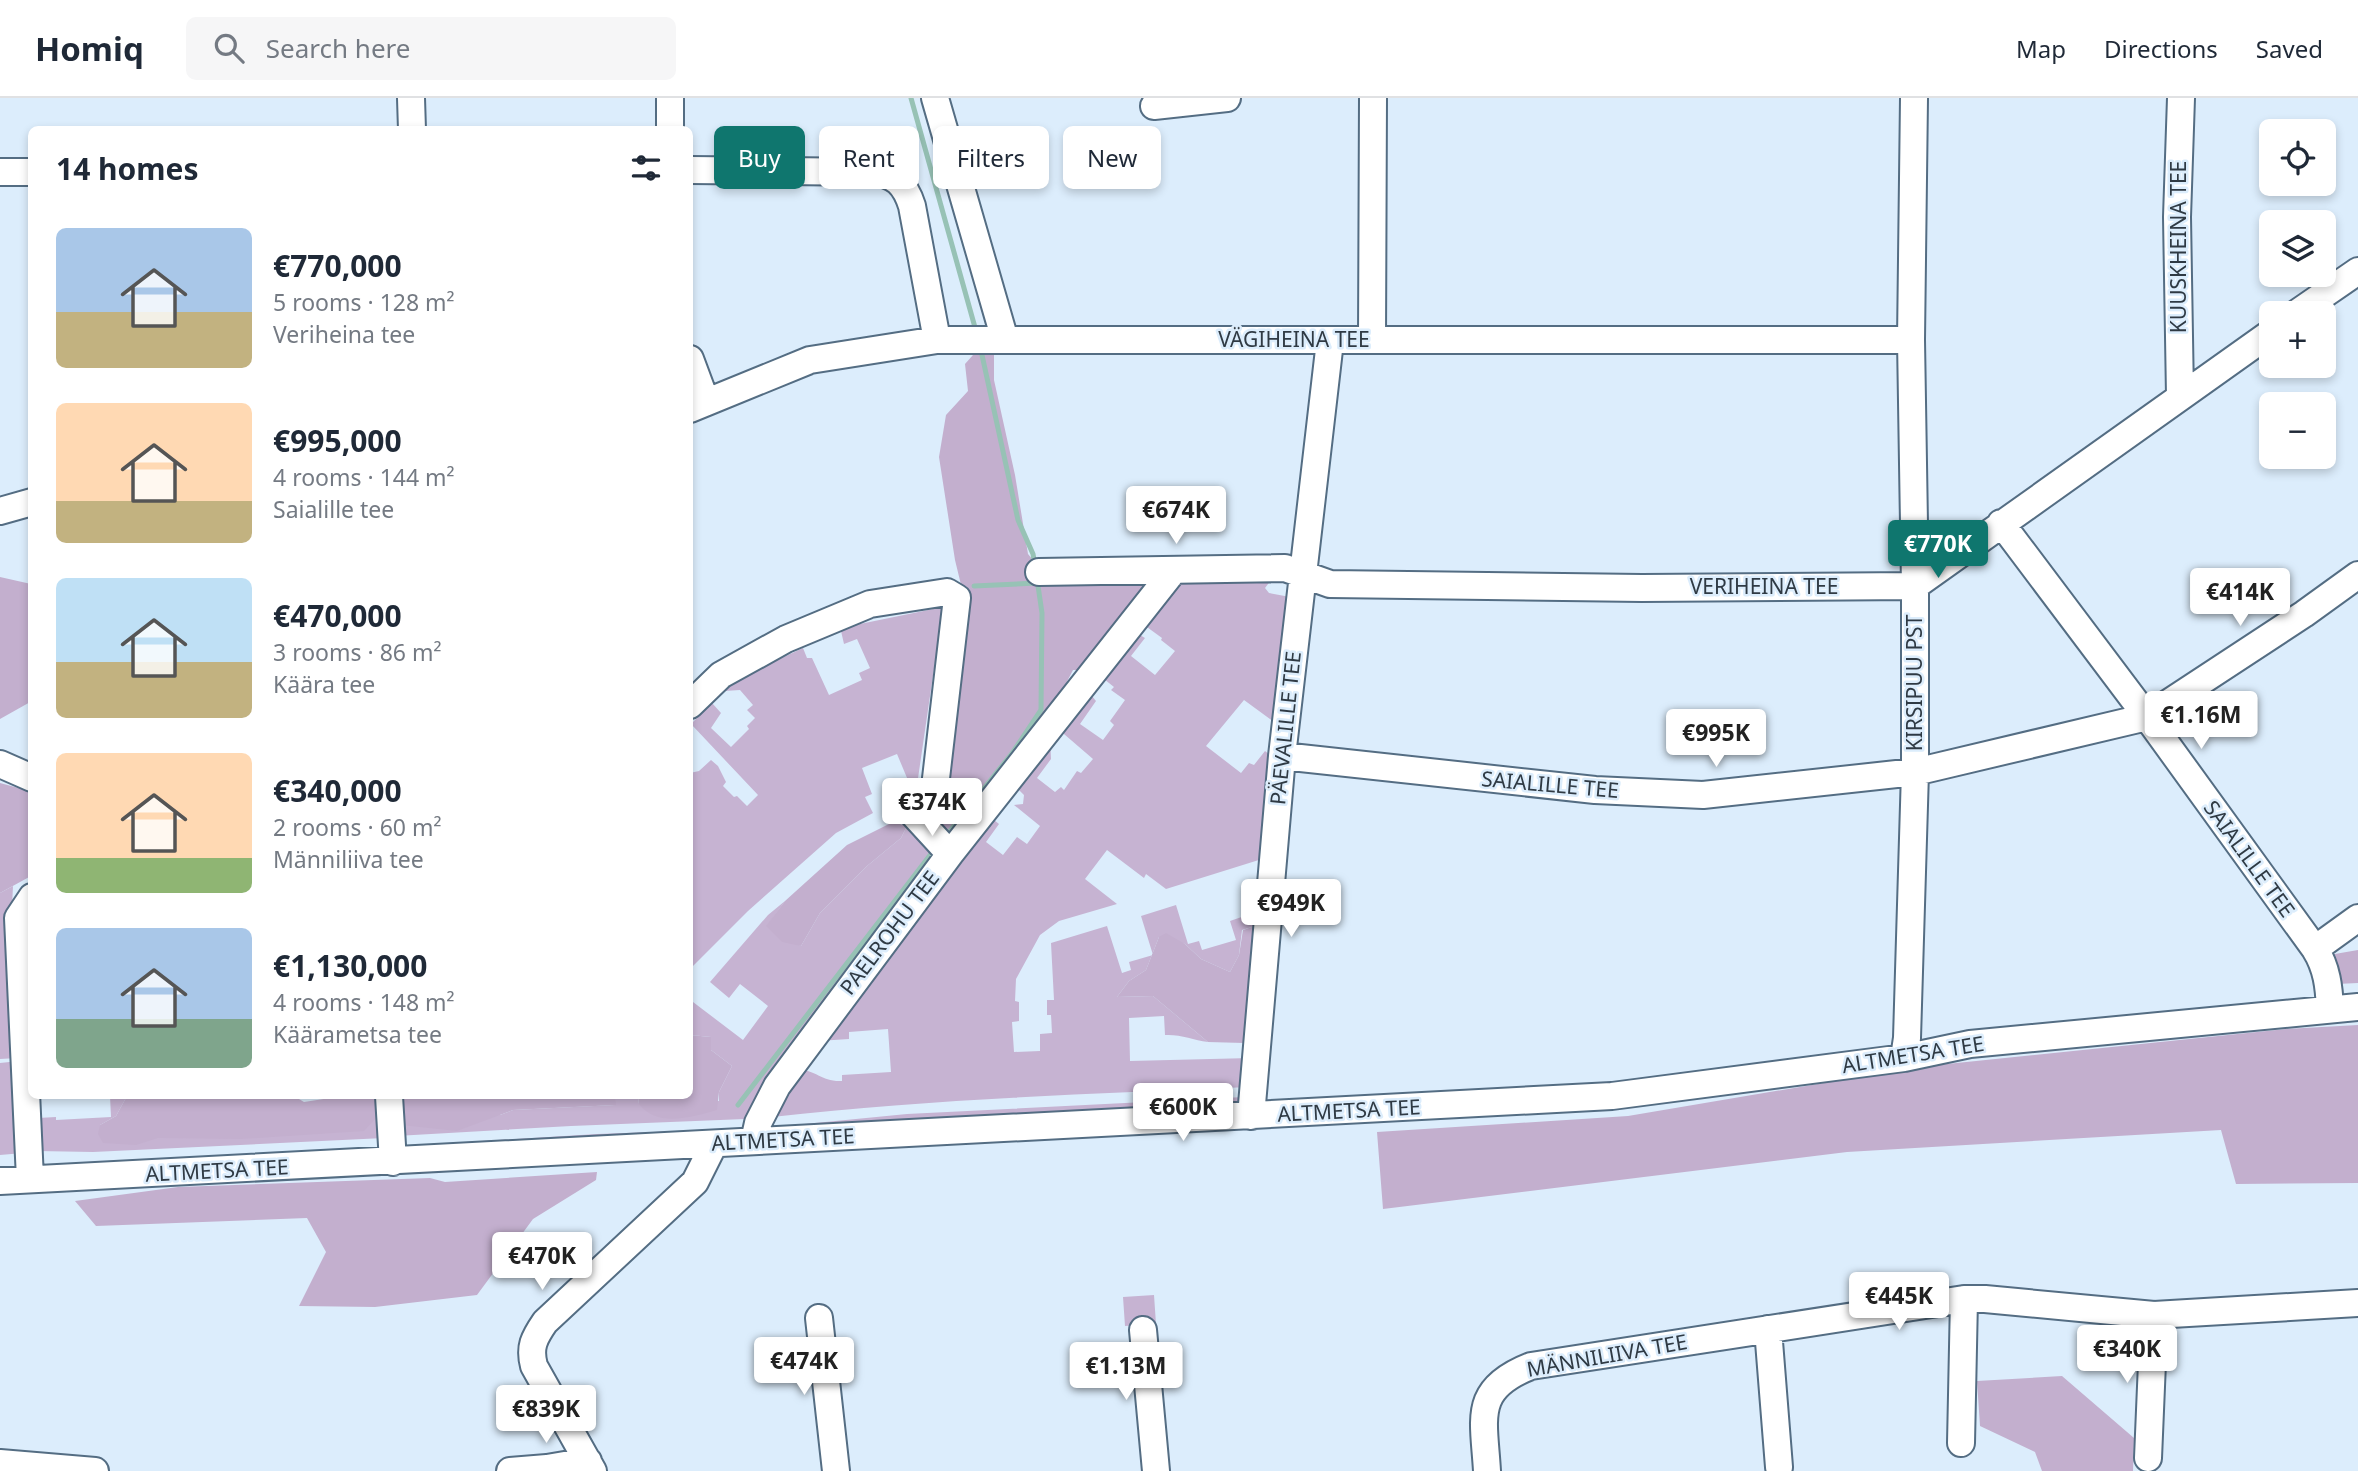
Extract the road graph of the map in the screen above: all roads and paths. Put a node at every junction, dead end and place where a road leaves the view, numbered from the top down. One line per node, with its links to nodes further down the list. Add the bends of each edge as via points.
1 (411, 98): 9 (street)
2 (670, 98): 10 (street)
3 (935, 98): 17 (street)
4 (1227, 98): 8 (street)
5 (1373, 98): 18 (street)
6 (1914, 98): 19 (street, KIRSIPUU PST)
7 (2181, 98): 23 (street, KUUSKHEINA TEE, via 2177,217)
8 (1153, 106)
9 (412, 126)
10 (670, 126)
11 (693, 170): 16 (street, via 872,172 898,180 912,206)
12 (0, 172): 13 (street)
13 (28, 172)
14 (2358, 271): 15 (street)
15 (2315, 301)
16 (937, 340): 17 (street, VÄGIHEINA TEE); 24 (street, VÄGIHEINA TEE, via 810,360)
17 (1005, 340): 20 (street, VÄGIHEINA TEE)
18 (1372, 340): 19 (street, VÄGIHEINA TEE); 20 (street, VÄGIHEINA TEE)
19 (1910, 340): 32 (street, KIRSIPUU PST)
20 (1330, 341): 30 (street, PÄEVALILLE TEE)
21 (2259, 341): 23 (street)
22 (693, 376): 24 (street)
23 (2180, 396): 27 (street)
24 (698, 405)
25 (28, 500): 26 (street)
26 (0, 511)
27 (2001, 523): 32 (street); 34 (street, SAIALILLE TEE)
28 (1174, 570): 29 (street); 30 (street, via 1286,568); 39 (street, PAELROHU TEE)
29 (1039, 572)
30 (1302, 575): 32 (street, VERIHEINA TEE, via 1330,584); 35 (street, PÄEVALILLE TEE)
31 (2358, 575): 34 (street)
32 (1915, 586): 37 (street, KIRSIPUU PST)
33 (693, 702): 39 (street, via 721,675 786,639 870,604 947,592 957,598 935,788 905,805)
34 (2147, 717): 37 (street, SAIALILLE TEE); 42 (street, SAIALILLE TEE)
35 (1282, 757): 37 (street, SAIALILLE TEE, via 1595,790 1703,794); 47 (street, PÄEVALILLE TEE)
36 (0, 764): 38 (street)
37 (1915, 772): 45 (street, KIRSIPUU PST)
38 (28, 776)
39 (950, 853): 48 (street, PAELROHU TEE, via 777,1086)
40 (28, 903): 51 (street, via 18,918)
41 (2358, 918): 42 (street)
42 (2315, 949): 44 (street, SAIALILLE TEE, via 2328,979)
43 (2358, 1007): 44 (street, ALTMETSA TEE)
44 (2330, 1009): 45 (street, ALTMETSA TEE, via 1970,1044)
45 (1904, 1058): 47 (street, ALTMETSA TEE, via 1612,1096)
46 (389, 1099): 50 (street)
47 (1251, 1116): 48 (street, ALTMETSA TEE)
48 (754, 1141): 49 (street, ALTMETSA TEE)
49 (714, 1144): 50 (street, ALTMETSA TEE); 62 (street, via 695,1182 545,1322 533,1339 534,1366)
50 (393, 1162): 51 (street, ALTMETSA TEE)
51 (30, 1180): 52 (street, ALTMETSA TEE)
52 (0, 1181)
53 (1964, 1299): 55 (street, MÄNNILIIVA TEE); 57 (street, MÄNNILIIVA TEE); 59 (street)
54 (2358, 1303): 55 (street, MÄNNILIIVA TEE)
55 (2154, 1315): 60 (street)
56 (819, 1318): 66 (street)
57 (1768, 1329): 63 (street); 68 (street, MÄNNILIIVA TEE, via 1531,1366 1511,1374 1496,1385 1484,1415)
58 (1143, 1330): 67 (street)
59 (1961, 1443)
60 (2148, 1458)
61 (0, 1463): 64 (street)
62 (591, 1466): 65 (street)
63 (1779, 1467)
64 (95, 1471)
65 (510, 1471)
66 (836, 1471)
67 (1156, 1471)
68 (1488, 1471)

